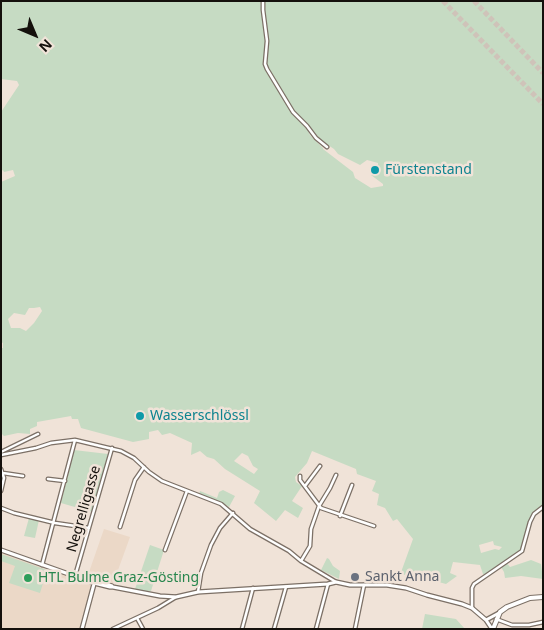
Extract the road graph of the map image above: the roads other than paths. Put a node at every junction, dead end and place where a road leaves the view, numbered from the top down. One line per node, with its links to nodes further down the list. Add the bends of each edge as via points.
1 (263, 1): 2 (street, via 268,41 266,69 293,112)
2 (327, 147)
3 (38, 434): 6 (street)
4 (75, 440): 5 (street); 6 (street); 15 (street)
5 (112, 448): 8 (street, via 129,454); 28 (street, Negrelligasse)
6 (1, 453)
7 (320, 466): 17 (street)
8 (144, 467): 19 (street); 27 (street, via 135,480)
9 (1, 469): 10 (street)
10 (3, 474): 12 (street); 18 (street)
11 (336, 474): 20 (street)
12 (23, 476)
13 (300, 476): 17 (street)
14 (48, 478): 15 (street)
15 (65, 481): 25 (street)
16 (352, 485): 24 (street)
17 (305, 486): 20 (street)
18 (1, 491)
19 (187, 492): 23 (street, via 215,500); 30 (street)
20 (319, 506): 24 (street); 31 (street, via 311,528 310,546)
21 (543, 506): 43 (street, via 530,522 522,551 474,584)
22 (1, 508): 25 (street)
23 (233, 513): 31 (street, via 250,529); 40 (street, via 211,545)
24 (340, 516): 26 (street)
25 (54, 523): 28 (street); 32 (street)
26 (374, 526)
27 (120, 527)
28 (89, 528): 33 (street, Negrelligasse)
29 (1, 550): 32 (street)
30 (165, 550)
31 (301, 561): 34 (street)
32 (42, 565): 33 (street)
33 (75, 576): 35 (street)
34 (336, 582): 36 (street); 38 (street)
35 (94, 583): 41 (street); 50 (street)
36 (328, 584): 37 (street); 56 (street)
37 (287, 585): 39 (street); 55 (street)
38 (364, 585): 43 (street, via 406,588); 57 (street)
39 (253, 588): 40 (street); 54 (street)
40 (198, 592): 41 (street)
41 (176, 597): 45 (street)
42 (543, 597): 44 (main road, via 530,598)
43 (472, 608): 47 (street)
44 (500, 612): 46 (main road); 47 (street)
45 (137, 618): 49 (street); 53 (street)
46 (496, 619): 48 (street, via 517,625); 58 (main road)
47 (486, 620): 58 (street)
48 (543, 622)
49 (120, 625): 51 (street); 52 (street)
50 (82, 629)
51 (113, 629)
52 (123, 629)
53 (143, 629)
54 (242, 629)
55 (274, 629)
56 (316, 629)
57 (355, 629)
58 (492, 629)

